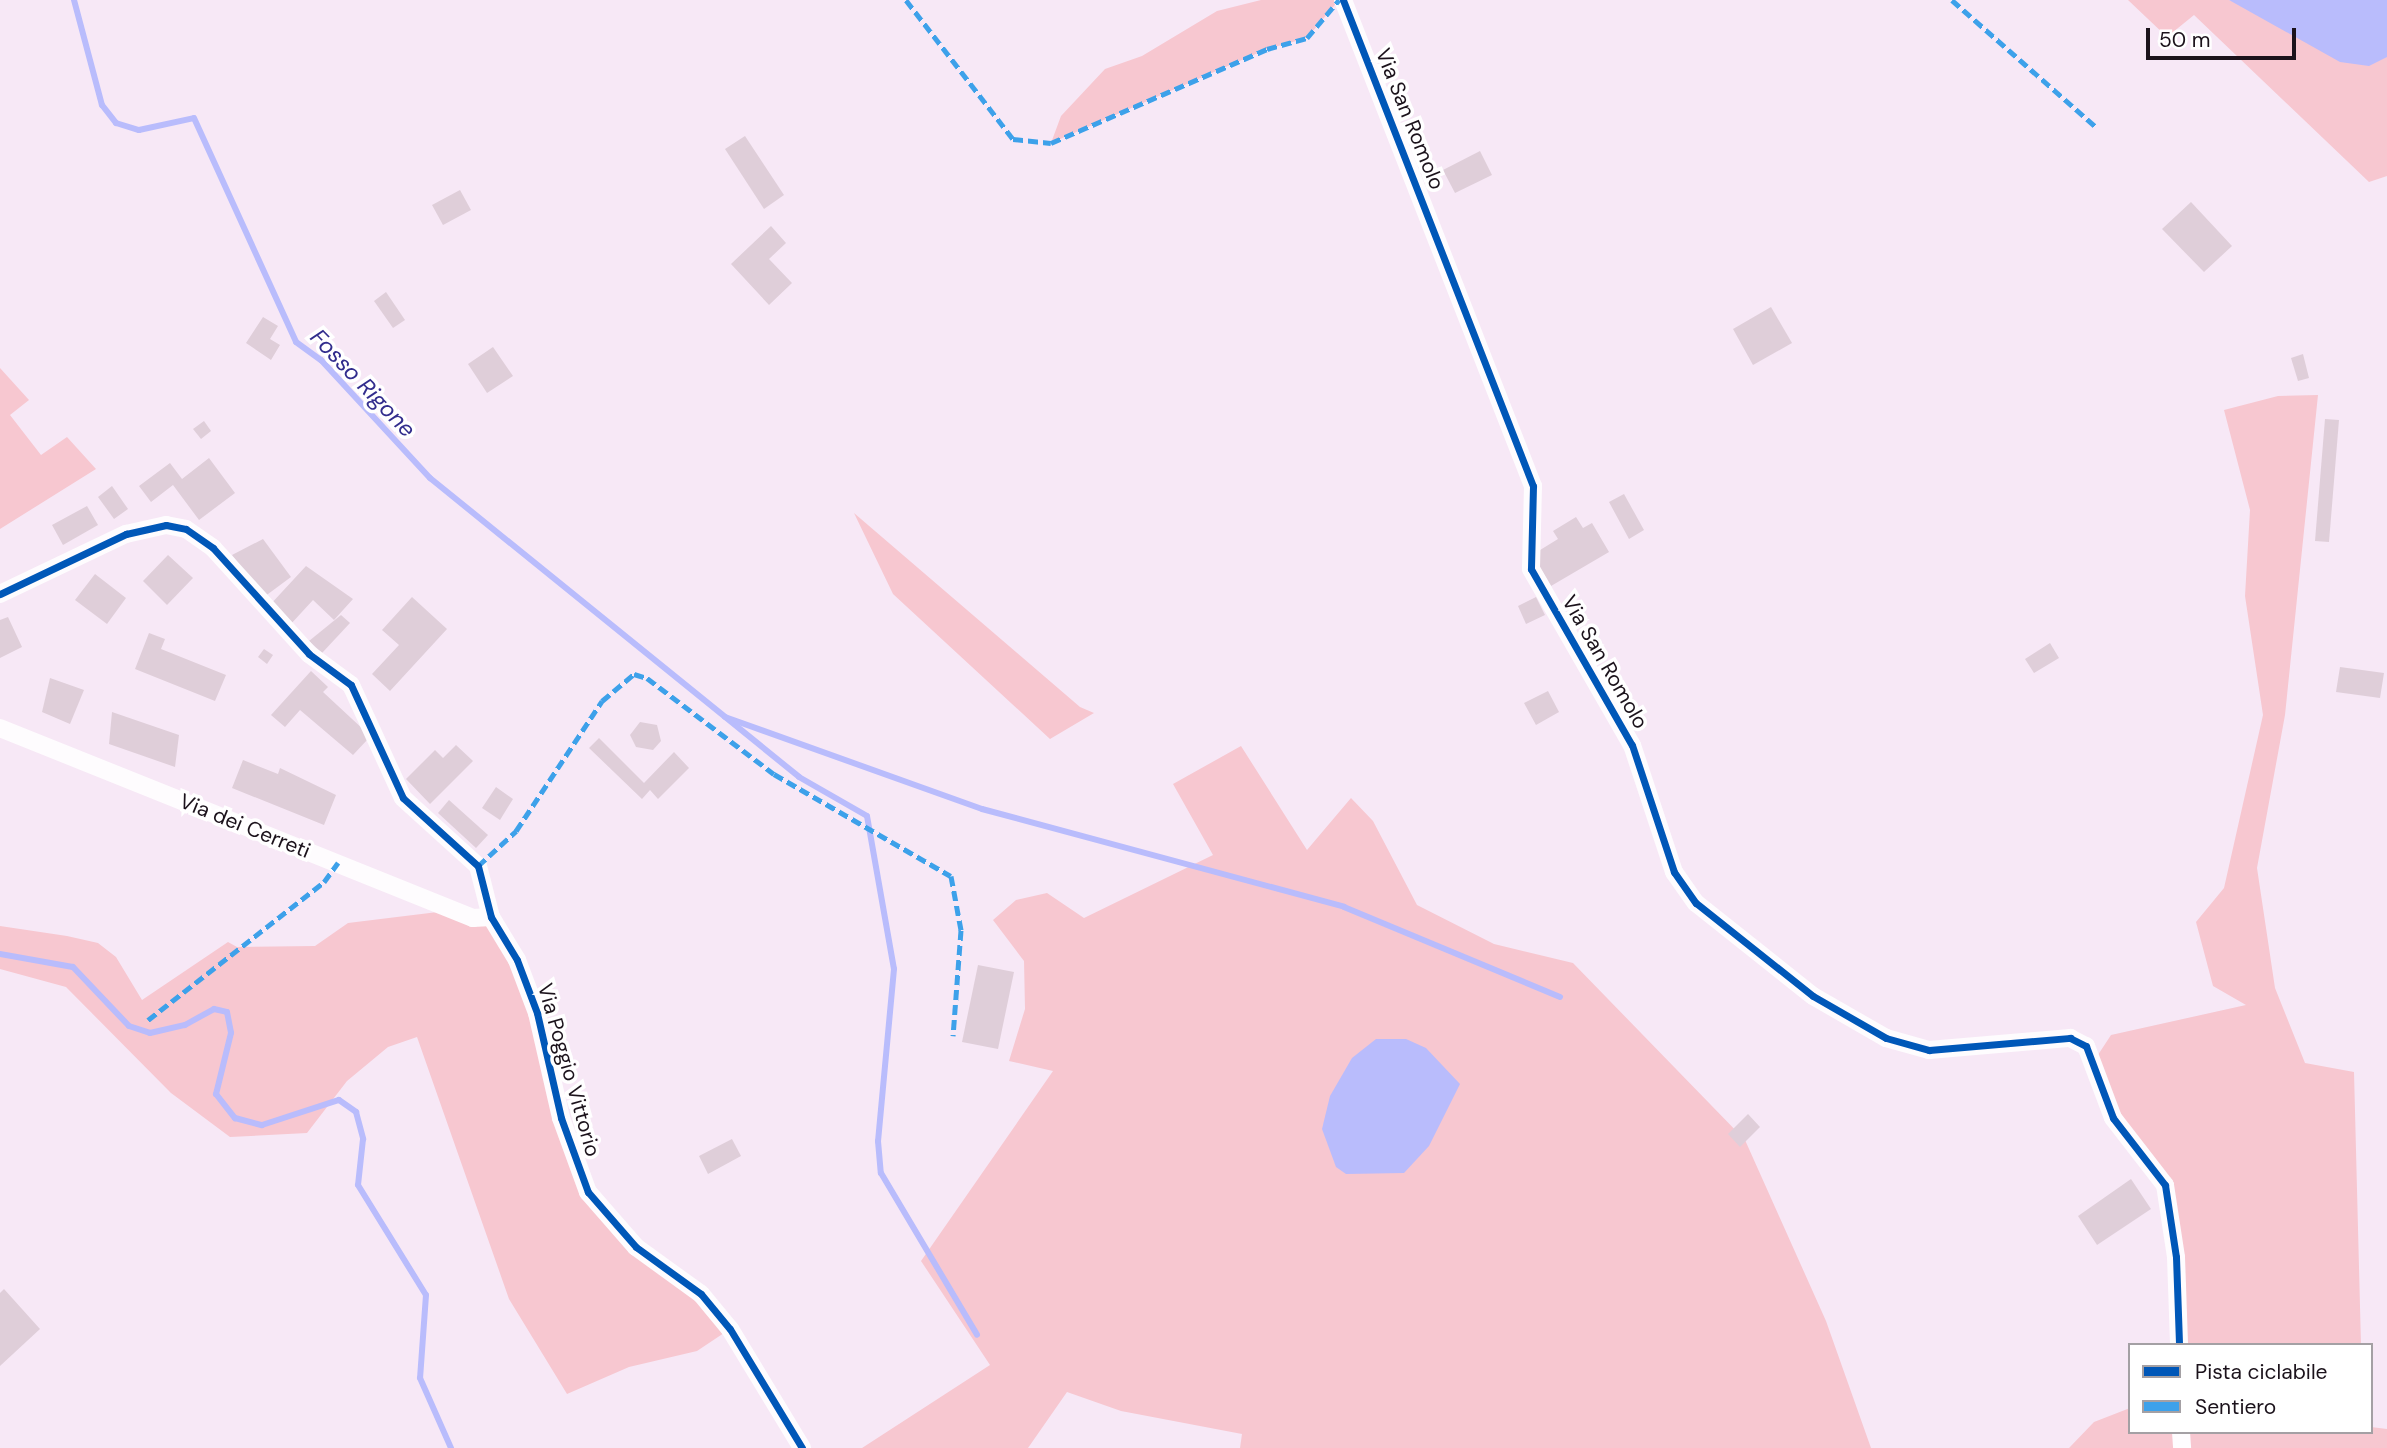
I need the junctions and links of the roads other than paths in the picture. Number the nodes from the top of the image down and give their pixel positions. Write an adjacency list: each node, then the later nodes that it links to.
1 (1343, 0): 5 (street, Via San Romolo)
2 (0, 594): 4 (street, Via Poggio Vittorio)
3 (0, 728): 4 (street, Via dei Cerreti)
4 (491, 917): 6 (street, Via Poggio Vittorio)
5 (2179, 1343)
6 (802, 1448)

